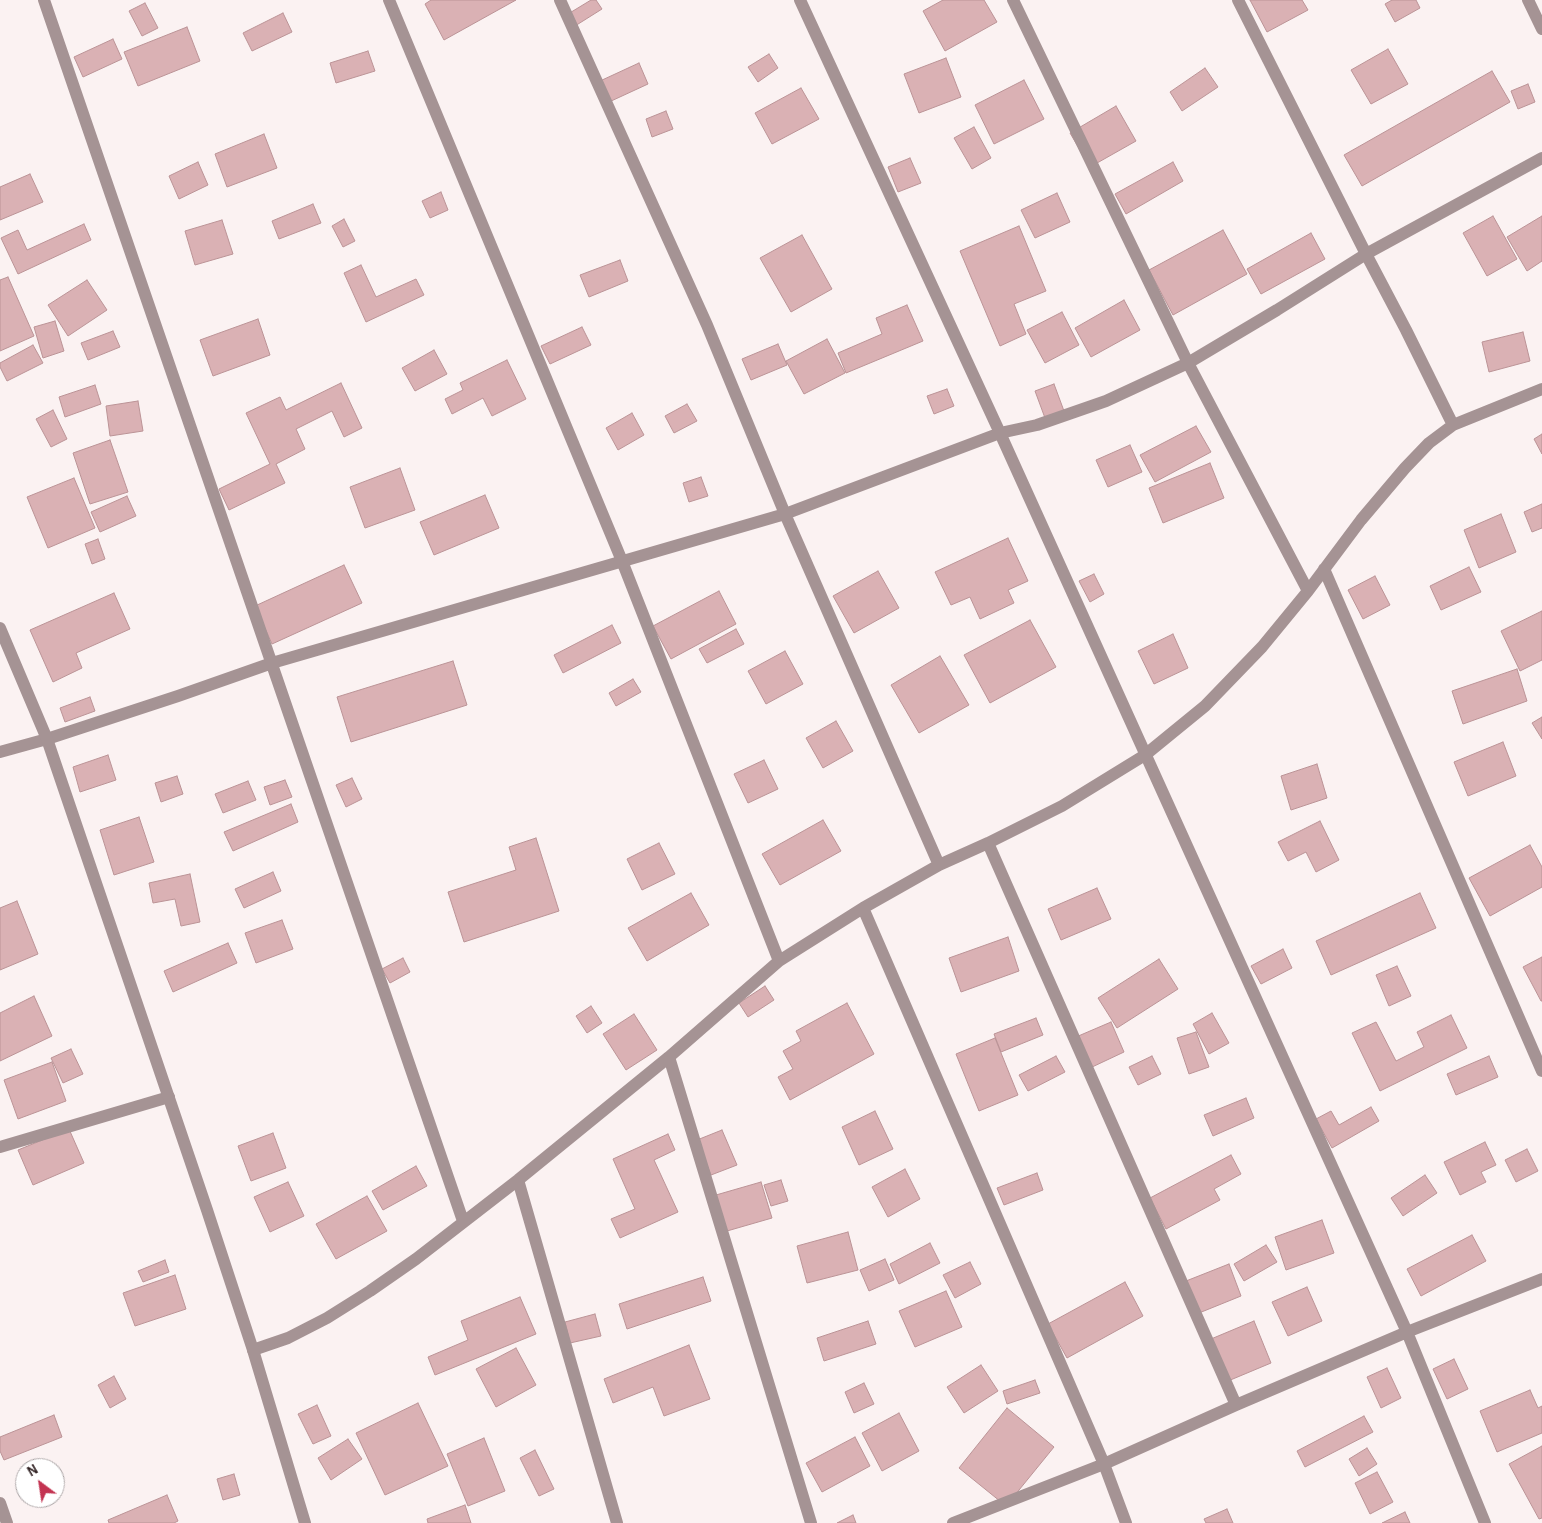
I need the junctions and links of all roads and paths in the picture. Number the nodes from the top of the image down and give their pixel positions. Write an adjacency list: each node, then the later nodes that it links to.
1 (44, 0): 20 (street)
2 (388, 0): 16 (street)
3 (560, 0): 15 (street)
4 (800, 0): 14 (street)
5 (1013, 0): 11 (street)
6 (1238, 0): 10 (street)
7 (1528, 0): 8 (street)
8 (1542, 29)
9 (1542, 158): 10 (street)
10 (1366, 254): 11 (street); 13 (street)
11 (1188, 363): 14 (street); 18 (street)
12 (1542, 389): 13 (street)
13 (1453, 425): 17 (street)
14 (1000, 433): 15 (street); 23 (street)
15 (785, 514): 16 (street); 25 (street)
16 (622, 561): 20 (street); 27 (street)
17 (1324, 569): 18 (street); 29 (street)
18 (1308, 591): 23 (street)
19 (0, 628): 21 (street)
20 (272, 663): 21 (street); 33 (street)
21 (47, 739): 22 (street); 30 (street)
22 (0, 752)
23 (1145, 754): 24 (street); 35 (street)
24 (988, 843): 25 (street); 37 (street)
25 (939, 865): 26 (street)
26 (863, 908): 27 (street); 38 (street)
27 (779, 961): 28 (street)
28 (669, 1057): 32 (street); 43 (street)
29 (1542, 1071)
30 (168, 1097): 31 (street); 36 (street)
31 (0, 1147)
32 (518, 1180): 33 (street); 42 (street)
33 (463, 1221): 36 (street)
34 (1542, 1279): 35 (street)
35 (1406, 1332): 37 (street); 46 (street)
36 (253, 1350): 41 (street)
37 (1236, 1405): 38 (street)
38 (1104, 1464): 44 (street); 45 (street)
39 (0, 1503): 40 (street)
40 (7, 1523)
41 (305, 1523)
42 (617, 1523)
43 (812, 1523)
44 (953, 1523)
45 (1126, 1523)
46 (1485, 1523)

